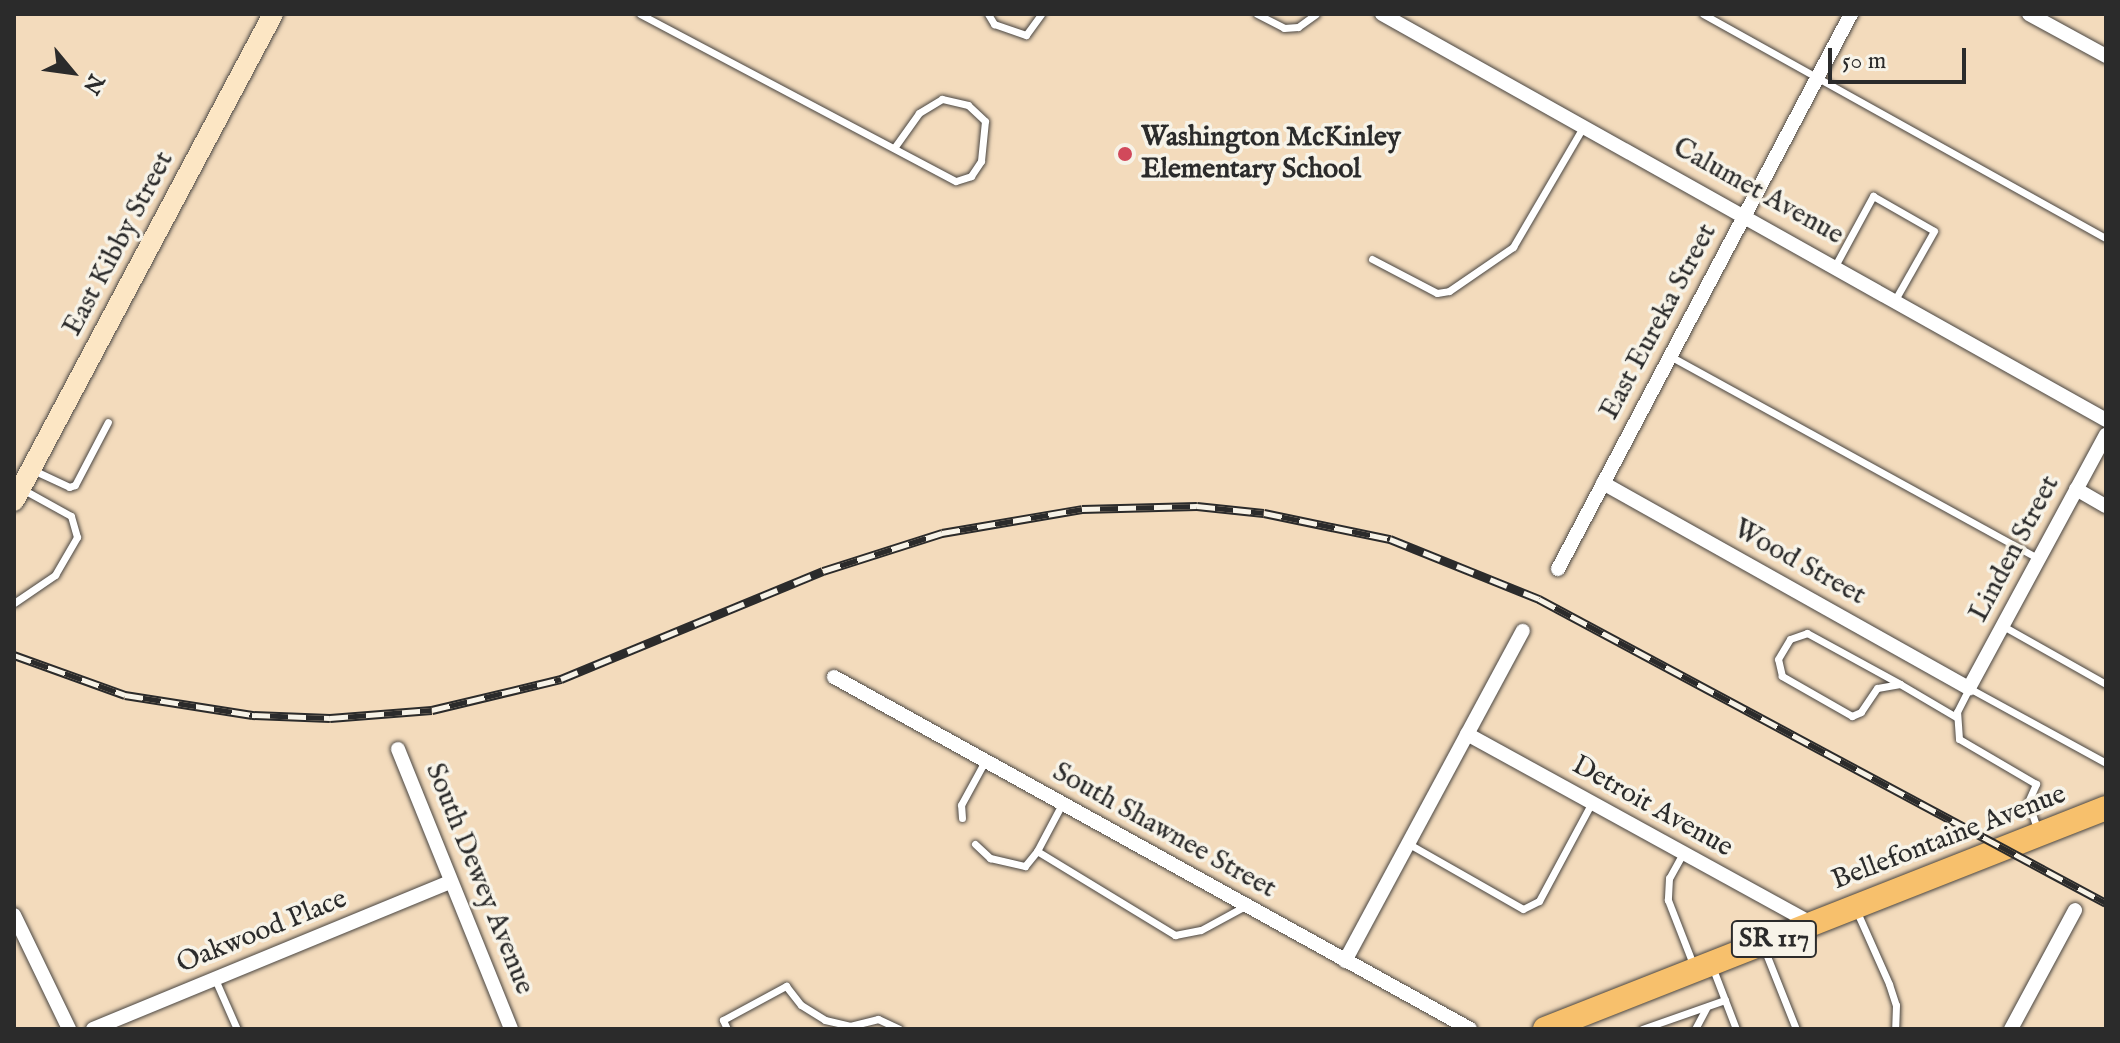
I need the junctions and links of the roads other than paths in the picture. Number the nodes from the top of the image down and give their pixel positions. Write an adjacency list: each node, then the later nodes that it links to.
1 (273, 14): 24 (street, East Kibby Street)
2 (640, 14): 14 (lane)
3 (988, 14): 4 (lane)
4 (1041, 14)
5 (1257, 14): 6 (lane)
6 (1316, 14)
7 (1382, 14): 13 (street, Calumet Avenue)
8 (1703, 14): 12 (lane)
9 (1851, 14): 12 (street, East Eureka Street)
10 (2029, 14): 11 (street)
11 (2106, 56)
12 (1817, 78): 15 (street, East Eureka Street); 16 (lane)
13 (1584, 125): 15 (street, Calumet Avenue); 17 (lane)
14 (894, 148): 14 (lane)
15 (1745, 214): 18 (street, Calumet Avenue); 20 (street, East Eureka Street)
16 (2106, 238)
17 (1372, 259)
18 (1835, 266): 19 (street, Calumet Avenue); 19 (lane)
19 (1895, 300): 21 (street, Calumet Avenue)
20 (1670, 356): 25 (street, East Eureka Street); 29 (lane)
21 (2106, 420)
22 (108, 422): 24 (lane)
23 (2106, 435): 26 (street, Linden Street)
24 (31, 469): 27 (street, East Kibby Street)
25 (1603, 483): 30 (street, East Eureka Street); 37 (street, Wood Street)
26 (2076, 489): 28 (street); 29 (street, Linden Street)
27 (17, 495): 31 (lane)
28 (2106, 506)
29 (2039, 559): 32 (street, Linden Street)
30 (1558, 569)
31 (14, 603)
32 (2002, 626): 36 (lane); 37 (street, Linden Street)
33 (1523, 631): 39 (street)
34 (834, 677): 41 (street, South Shawnee Street)
35 (1900, 684): 35 (lane); 38 (lane)
36 (2106, 684)
37 (1969, 688): 38 (lane); 42 (lane)
38 (1956, 717): 47 (lane)
39 (1467, 734): 44 (street, Detroit Avenue); 48 (street)
40 (398, 749): 52 (street, South Dewey Avenue)
41 (985, 761): 43 (street, South Shawnee Street); 46 (lane)
42 (2106, 763)
43 (1062, 804): 50 (lane); 53 (street, South Shawnee Street)
44 (1591, 804): 48 (lane); 51 (street, Detroit Avenue)
45 (2106, 808): 47 (main road, Bellefontaine Avenue / SR 117)
46 (962, 818)
47 (2039, 835): 54 (main road, Bellefontaine Avenue / SR 117)
48 (1407, 843): 60 (street)
49 (975, 844): 50 (lane)
50 (1037, 851): 53 (lane)
51 (1682, 855): 57 (street, Detroit Avenue); 61 (lane)
52 (450, 882): 62 (street, Oakwood Place); 68 (street, South Dewey Avenue)
53 (1245, 906): 60 (street, South Shawnee Street)
54 (1855, 907): 57 (main road, Bellefontaine Avenue / SR 117); 77 (lane)
55 (2075, 910): 78 (street)
56 (14, 915): 58 (street)
57 (1812, 924): 59 (main road, Bellefontaine Avenue / SR 117)
58 (18, 934): 65 (street)
59 (1763, 943): 61 (main road, Bellefontaine Avenue / SR 117); 76 (lane)
60 (1345, 961): 71 (street, South Shawnee Street)
61 (1703, 967): 63 (lane); 72 (main road, Bellefontaine Avenue / SR 117)
62 (215, 979): 66 (street, Oakwood Place); 67 (lane)
63 (1725, 1000): 64 (lane); 75 (lane)
64 (1706, 1008): 73 (lane); 74 (lane)
65 (69, 1029)
66 (93, 1029)
67 (237, 1029)
68 (511, 1029)
69 (727, 1029): 70 (lane)
70 (899, 1029)
71 (1470, 1029)
72 (1545, 1029)
73 (1642, 1029)
74 (1695, 1029)
75 (1736, 1029)
76 (1796, 1029)
77 (1895, 1029)
78 (2011, 1029)

